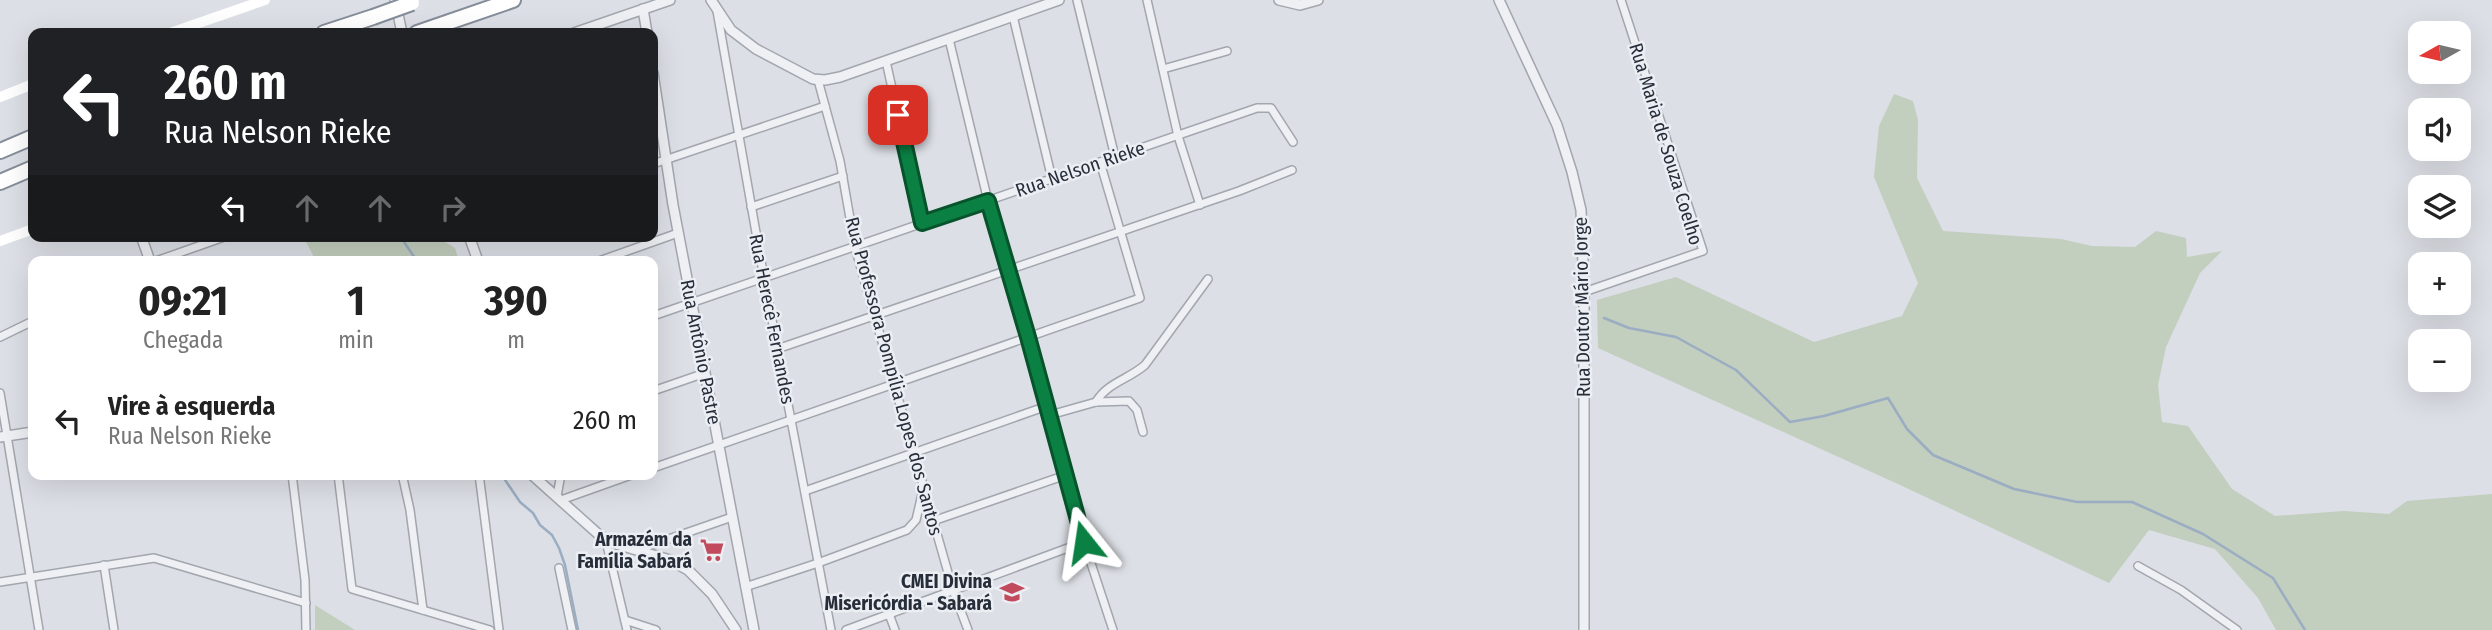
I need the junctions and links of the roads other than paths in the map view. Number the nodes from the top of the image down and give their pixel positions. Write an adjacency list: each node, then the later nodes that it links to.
1 (265, 0): 16 (main road)
2 (395, 0): 18 (street)
3 (513, 0): 19 (highway)
4 (670, 0): 14 (street)
5 (1059, 0): 15 (street)
6 (1077, 0): 36 (street)
7 (1147, 0): 25 (street)
8 (1279, 0): 9 (street)
9 (1318, 0)
10 (1500, 0): 62 (street, Rua Doutor Mário Jorge)
11 (1621, 0): 62 (street, Rua Maria de Souza Coelho)
12 (416, 1): 17 (highway, bridge)
13 (714, 3): 26 (street); 31 (street, Rua Herecê Fernandes)
14 (643, 9): 20 (street); 21 (street)
15 (1013, 16): 22 (street); 43 (street)
16 (184, 28)
17 (339, 28)
18 (401, 28)
19 (433, 28)
20 (588, 28)
21 (646, 28)
22 (949, 38): 24 (street); 45 (street)
23 (1227, 51): 25 (street)
24 (886, 61): 26 (street); 48 (street)
25 (1163, 69): 32 (street)
26 (818, 80): 29 (street, Rua Professora Pompília Lopes dos Santos)
27 (28, 86): 28 (main road)
28 (0, 97)
29 (825, 106): 31 (street); 42 (street, Rua Professora Pompília Lopes dos Santos)
30 (658, 112): 37 (street, Rua Antônio Pastre)
31 (739, 135): 37 (street); 47 (street, Rua Herecê Fernandes)
32 (1178, 135): 34 (street, Rua Nelson Rieke); 36 (street, Rua Nelson Rieke); 46 (street)
33 (28, 139): 35 (highway)
34 (1293, 142)
35 (0, 151)
36 (1115, 157): 39 (street, Rua Nelson Rieke)
37 (666, 160): 38 (street); 51 (street, Rua Antônio Pastre)
38 (658, 162)
39 (1100, 162): 43 (street, Rua Nelson Rieke); 50 (street)
40 (28, 170): 44 (highway)
41 (1292, 170): 46 (street)
42 (843, 176): 47 (street); 56 (street, Rua Professora Pompília Lopes dos Santos)
43 (1052, 179): 45 (street, Rua Nelson Rieke)
44 (0, 182)
45 (988, 201): 48 (street, Rua Nelson Rieke); 59 (street)
46 (1200, 205): 50 (street)
47 (751, 207): 60 (street, Rua Herecê Fernandes)
48 (922, 223): 56 (street, Rua Nelson Rieke)
49 (28, 231): 53 (main road)
50 (1121, 232): 59 (street); 68 (street)
51 (678, 233): 52 (street); 63 (street, Rua Antônio Pastre)
52 (658, 240)
53 (0, 241)
54 (210, 242): 57 (street)
55 (653, 242): 58 (street)
56 (855, 247): 60 (street, Rua Nelson Rieke); 65 (street, Rua Professora Pompília Lopes dos Santos)
57 (170, 256)
58 (613, 256)
59 (1008, 270): 65 (street); 68 (street)
60 (764, 278): 63 (street, Rua Nelson Rieke); 69 (street, Rua Herecê Fernandes)
61 (1208, 279): 74 (street)
62 (1584, 292): 127 (street, Rua Doutor Mário Jorge)
63 (691, 303): 64 (street, Rua Nelson Rieke); 70 (street, Rua Antônio Pastre)
64 (658, 314)
65 (874, 316): 69 (street); 71 (street, Rua Professora Pompília Lopes dos Santos)
66 (28, 323): 67 (street)
67 (0, 337)
68 (1028, 337): 71 (street); 75 (street)
69 (777, 349): 77 (street, Rua Herecê Fernandes)
70 (705, 373): 72 (street); 81 (street, Rua Antônio Pastre)
71 (894, 384): 77 (street); 82 (street, Rua Professora Pompília Lopes dos Santos)
72 (658, 389)
73 (0, 393): 80 (street)
74 (1096, 402): 76 (street); 78 (street)
75 (1047, 406): 76 (street); 82 (street)
76 (1049, 415): 84 (street)
77 (791, 420): 81 (street); 93 (street, Rua Herecê Fernandes)
78 (1143, 432)
79 (28, 433): 80 (street)
80 (4, 436): 104 (street)
81 (718, 445): 83 (street); 95 (street, Rua Antônio Pastre)
82 (914, 453): 92 (street, Rua Professora Pompília Lopes dos Santos); 93 (street)
83 (658, 466)
84 (1066, 475): 96 (street); 98 (street)
85 (293, 480): 108 (street)
86 (339, 480): 109 (street)
87 (403, 480): 109 (street)
88 (480, 480): 116 (street)
89 (538, 480): 94 (street)
90 (560, 480): 94 (street)
91 (616, 480): 94 (street)
92 (924, 488): 96 (street, Rua Professora Pompília Lopes dos Santos); 100 (street)
93 (804, 491): 100 (street, Rua Herecê Fernandes)
94 (559, 498): 97 (street)
95 (732, 517): 99 (street); 106 (street, Rua Antônio Pastre)
96 (933, 521): 107 (street, Rua Professora Pompília Lopes dos Santos)
97 (606, 541): 99 (street); 111 (street)
98 (1084, 542): 107 (street); 126 (street)
99 (635, 551): 120 (street)
100 (818, 563): 106 (street); 122 (street, Rua Herecê Fernandes)
101 (104, 565): 104 (street); 108 (street); 113 (street)
102 (2138, 566): 128 (street)
103 (559, 568): 117 (street)
104 (30, 577): 105 (street); 112 (street)
105 (0, 582)
106 (745, 587): 121 (street, Rua Antônio Pastre)
107 (953, 590): 110 (street); 125 (street, Rua Professora Pompília Lopes dos Santos)
108 (306, 603): 114 (street)
109 (424, 610): 115 (street)
110 (889, 614): 123 (street); 124 (street)
111 (625, 620): 118 (street); 119 (street)
112 (39, 630)
113 (114, 630)
114 (306, 630)
115 (490, 630)
116 (499, 630)
117 (572, 630)
118 (627, 630)
119 (656, 630)
120 (736, 630)
121 (754, 630)
122 (831, 630)
123 (846, 630)
124 (895, 630)
125 (968, 630)
126 (1113, 630)
127 (1584, 630)
128 (2237, 630)

